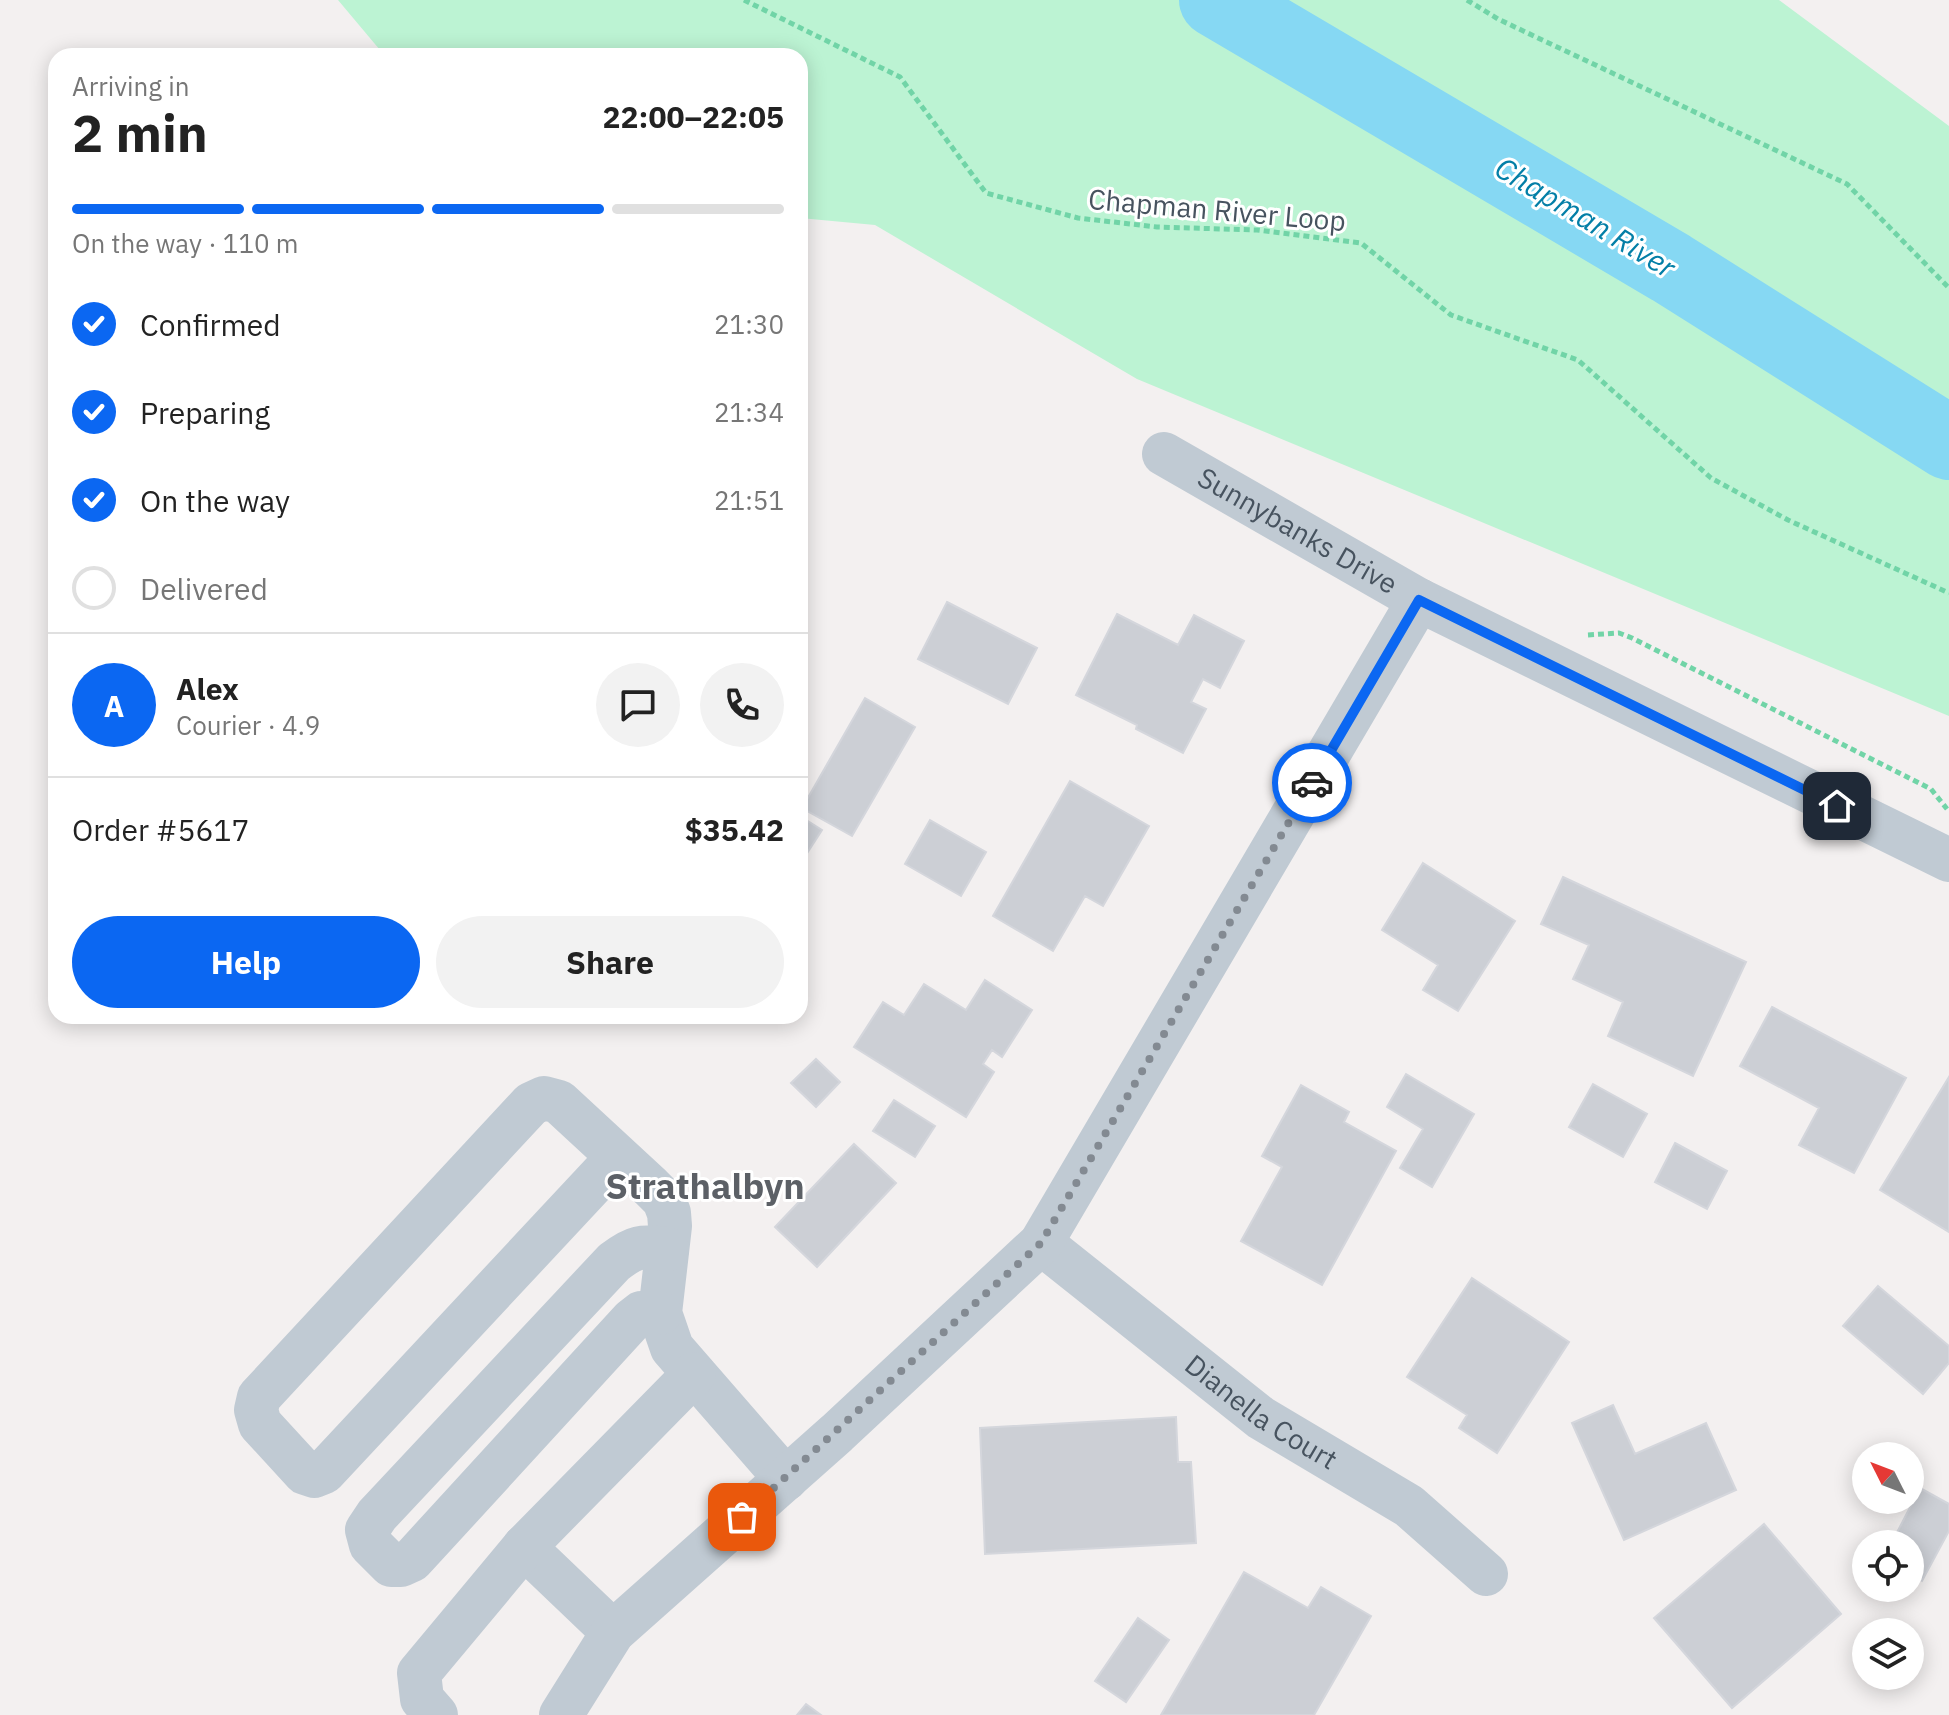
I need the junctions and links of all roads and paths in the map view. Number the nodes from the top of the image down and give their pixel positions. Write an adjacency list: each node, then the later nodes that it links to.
1 (744, 0): 5 (path, Chapman River Loop)
2 (1467, 0): 3 (path)
3 (1949, 288)
4 (1164, 454): 6 (street, Sunnybanks Drive)
5 (1949, 593)
6 (1419, 600): 9 (street, Sunnybanks Drive); 11 (street)
7 (1585, 636): 8 (path)
8 (1949, 814)
9 (1949, 860)
10 (618, 1157): 10 (street); 12 (street)
11 (1041, 1243): 15 (street); 17 (street, Dianella Court)
12 (667, 1249): 13 (street); 13 (street)
13 (660, 1313): 14 (street)
14 (694, 1374): 15 (street); 16 (street)
15 (786, 1479): 18 (street)
16 (524, 1547): 18 (street); 19 (street)
17 (1486, 1574)
18 (613, 1632): 20 (street)
19 (436, 1715)
20 (561, 1715)

